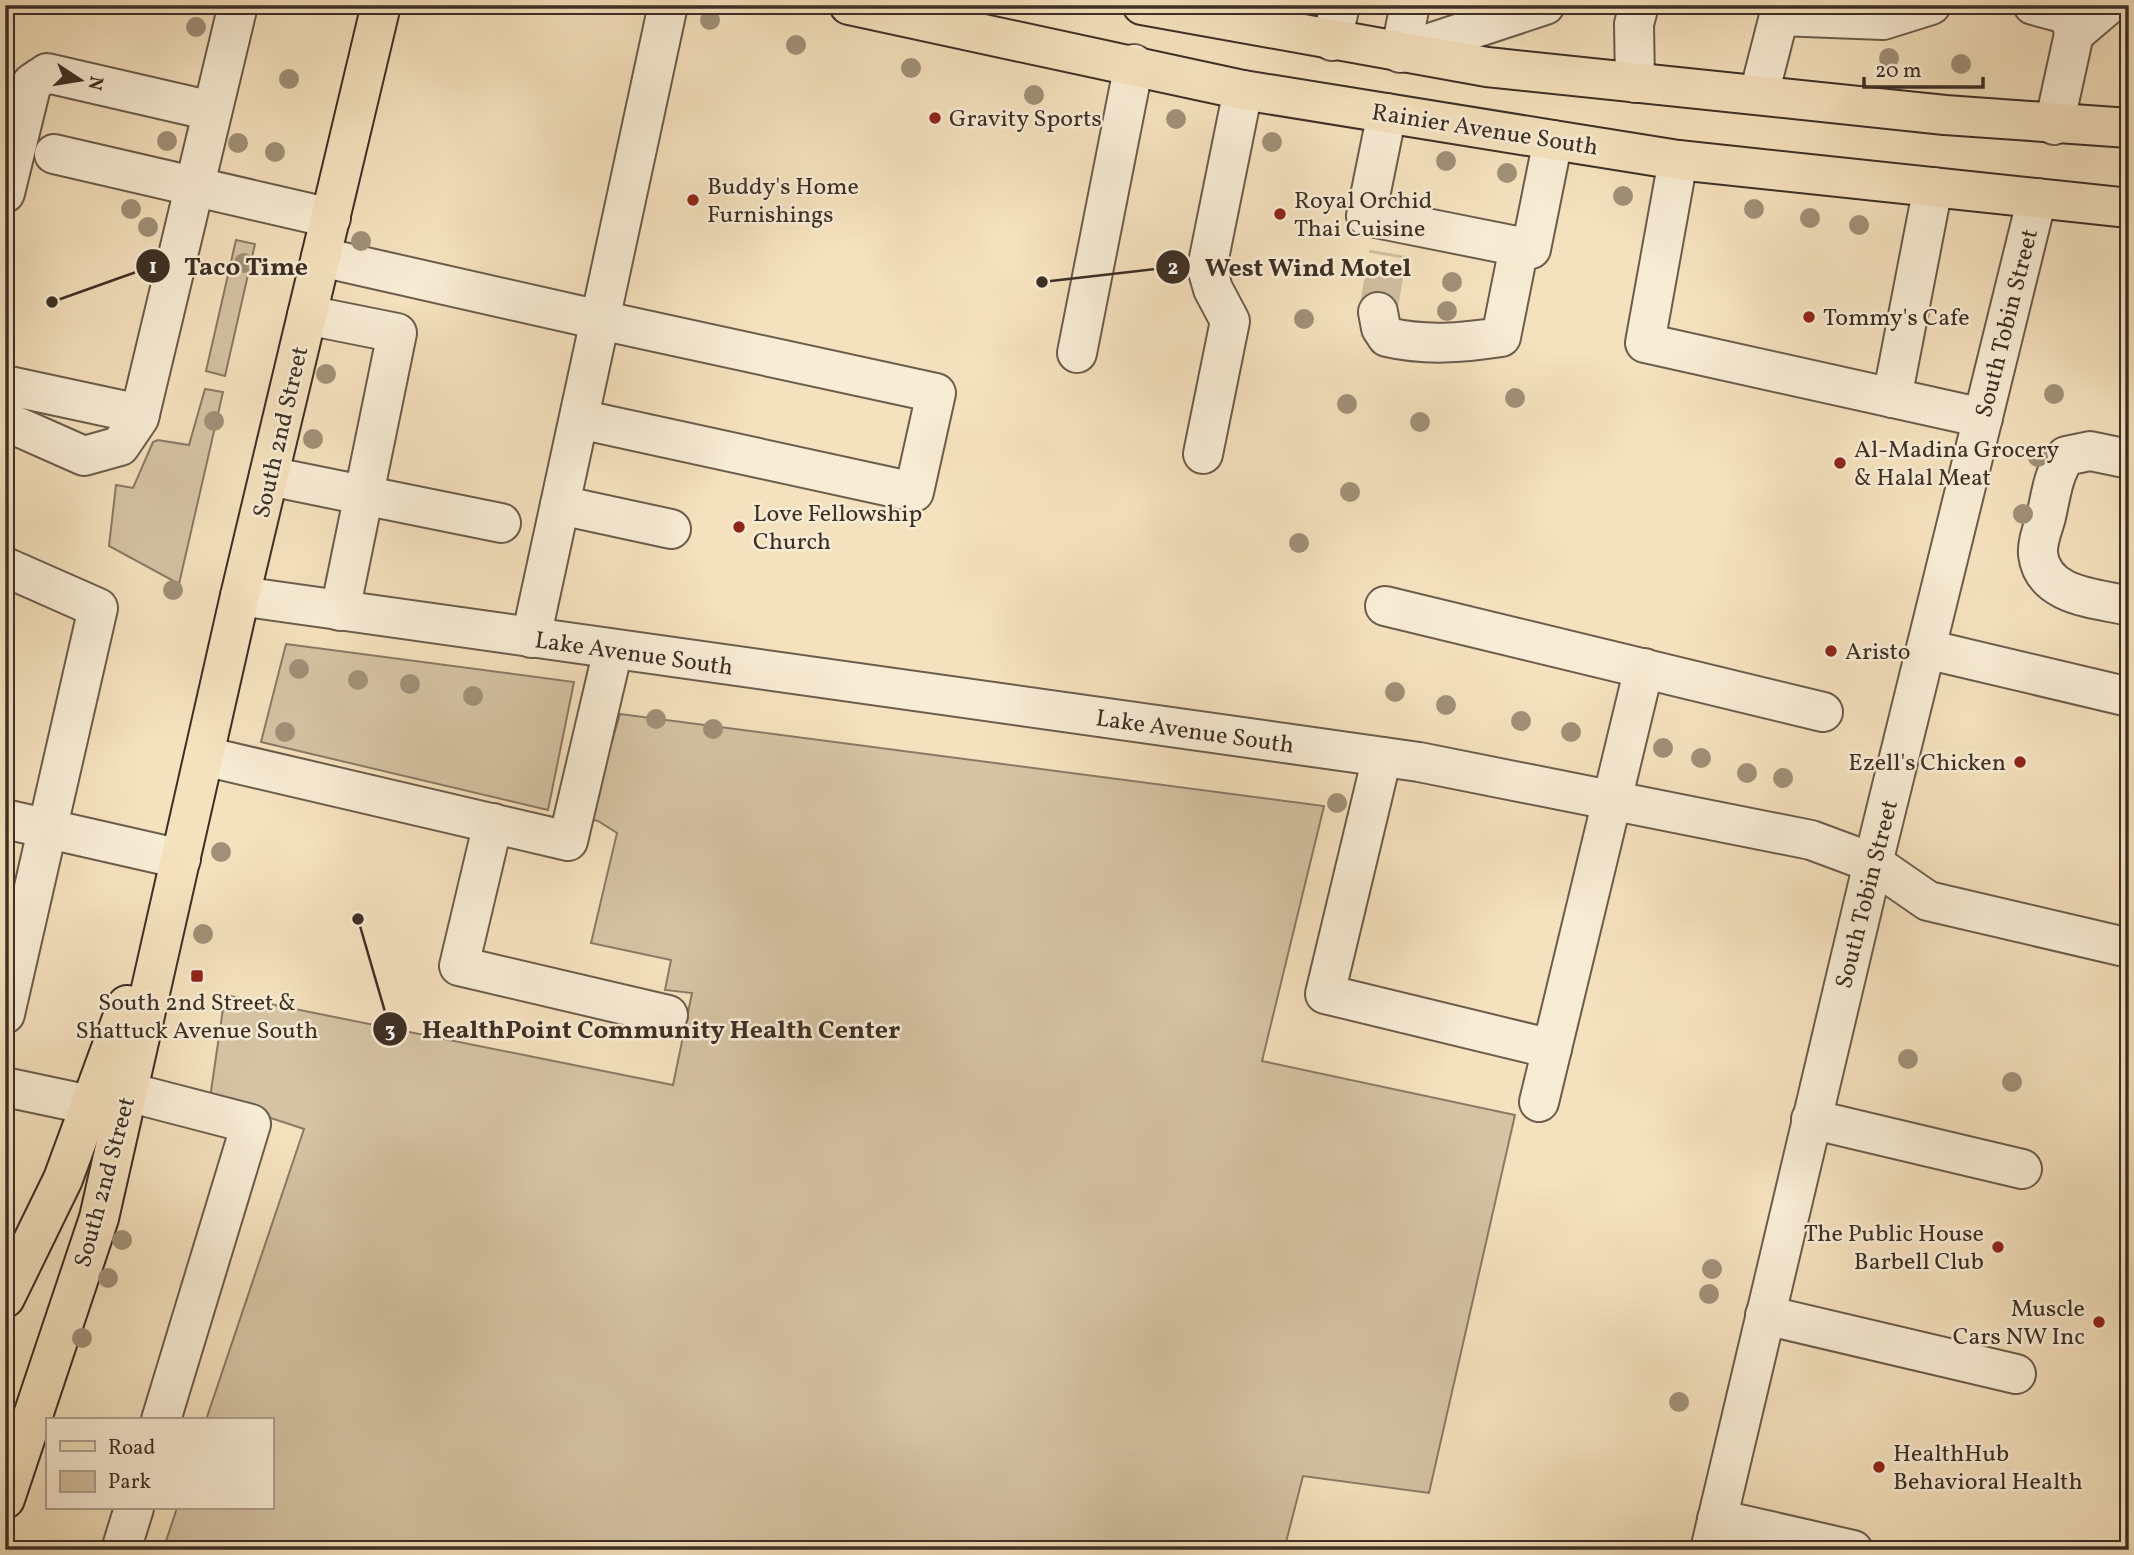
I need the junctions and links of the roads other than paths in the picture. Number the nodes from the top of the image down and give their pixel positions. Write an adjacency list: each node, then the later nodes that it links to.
1 (238, 5): 20 (street)
2 (381, 5): 32 (main road, South 2nd Street)
3 (668, 5): 37 (street)
4 (849, 5): 16 (main road, Rainier Avenue South)
5 (1144, 5): 13 (main road)
6 (1410, 5): 15 (street)
7 (1545, 5): 15 (street)
8 (1639, 5): 17 (street)
9 (1931, 5): 12 (street)
10 (2033, 5): 14 (street)
11 (2108, 5): 14 (street)
12 (1783, 11): 19 (street)
13 (1336, 23): 15 (main road)
14 (2074, 34): 22 (street)
15 (1400, 53): 17 (main road)
16 (1134, 64): 18 (main road, Rainier Avenue South); 38 (street)
17 (1635, 83): 19 (main road)
18 (1243, 90): 21 (main road, Rainier Avenue South); 45 (street)
19 (1759, 94): 22 (main road)
20 (212, 111): 27 (street); 29 (street)
21 (1387, 113): 24 (main road, Rainier Avenue South); 33 (street)
22 (2054, 125): 23 (main road)
23 (2129, 128)
24 (1553, 140): 26 (main road, Rainier Avenue South); 33 (street)
25 (54, 154): 27 (street)
26 (1678, 160): 28 (main road, Rainier Avenue South); 40 (street)
27 (195, 187): 32 (street); 41 (street)
28 (1933, 187): 30 (main road, Rainier Avenue South); 40 (street)
29 (5, 193)
30 (2038, 198): 31 (main road, Rainier Avenue South); 42 (street, South Tobin Street)
31 (2129, 208)
32 (331, 218): 34 (main road, South 2nd Street)
33 (1518, 247): 35 (street)
34 (321, 257): 36 (main road, South 2nd Street); 37 (street)
35 (1378, 312)
36 (307, 315): 47 (main road, South 2nd Street); 48 (street)
37 (600, 320): 43 (street); 43 (street)
38 (1077, 353)
39 (5, 385): 41 (street)
40 (1892, 398): 42 (street)
41 (140, 414): 44 (street)
42 (1983, 418): 58 (street, South Tobin Street)
43 (579, 419): 49 (street)
44 (5, 421)
45 (1203, 454)
46 (2129, 459): 55 (street)
47 (269, 476): 48 (street); 53 (main road, South 2nd Street)
48 (363, 495): 50 (street); 56 (street)
49 (560, 506): 51 (street); 57 (street)
50 (501, 523)
51 (671, 529)
52 (5, 567): 68 (street)
53 (240, 596): 56 (street, Lake Avenue South); 63 (main road, South 2nd Street)
54 (1385, 606): 60 (street)
55 (2129, 606)
56 (340, 611): 57 (street, Lake Avenue South)
57 (531, 638): 59 (street, Lake Avenue South)
58 (1926, 649): 61 (street); 70 (street, South Tobin Street)
59 (613, 650): 64 (street, Lake Avenue South); 67 (street)
60 (1644, 668): 62 (street); 65 (street)
61 (2129, 698)
62 (1824, 712)
63 (204, 756): 67 (street); 69 (main road, South 2nd Street)
64 (1382, 757): 65 (street, Lake Avenue South); 74 (street)
65 (1612, 801): 70 (street, Lake Avenue South); 74 (street)
66 (5, 819): 68 (street)
67 (492, 823): 73 (street)
68 (47, 829): 69 (street); 72 (street)
69 (181, 859): 76 (main road, South 2nd Street); 78 (main road, South 2nd Street)
70 (1873, 863): 71 (street, Lake Avenue South); 79 (street, South Tobin Street)
71 (2129, 948)
72 (5, 1014)
73 (668, 1015)
74 (1552, 1049): 77 (street)
75 (5, 1087): 78 (street)
76 (128, 1092): 84 (street); 85 (main road, South 2nd Street)
77 (1539, 1102)
78 (90, 1105): 81 (main road, South 2nd Street)
79 (1811, 1119): 80 (street); 82 (street, South Tobin Street)
80 (2022, 1169)
81 (5, 1298)
82 (1765, 1315): 83 (street); 87 (street, South Tobin Street)
83 (2016, 1374)
84 (162, 1418)
85 (5, 1499)
86 (133, 1510): 88 (street)
87 (1713, 1534): 89 (street)
88 (121, 1550)
89 (1853, 1550)

